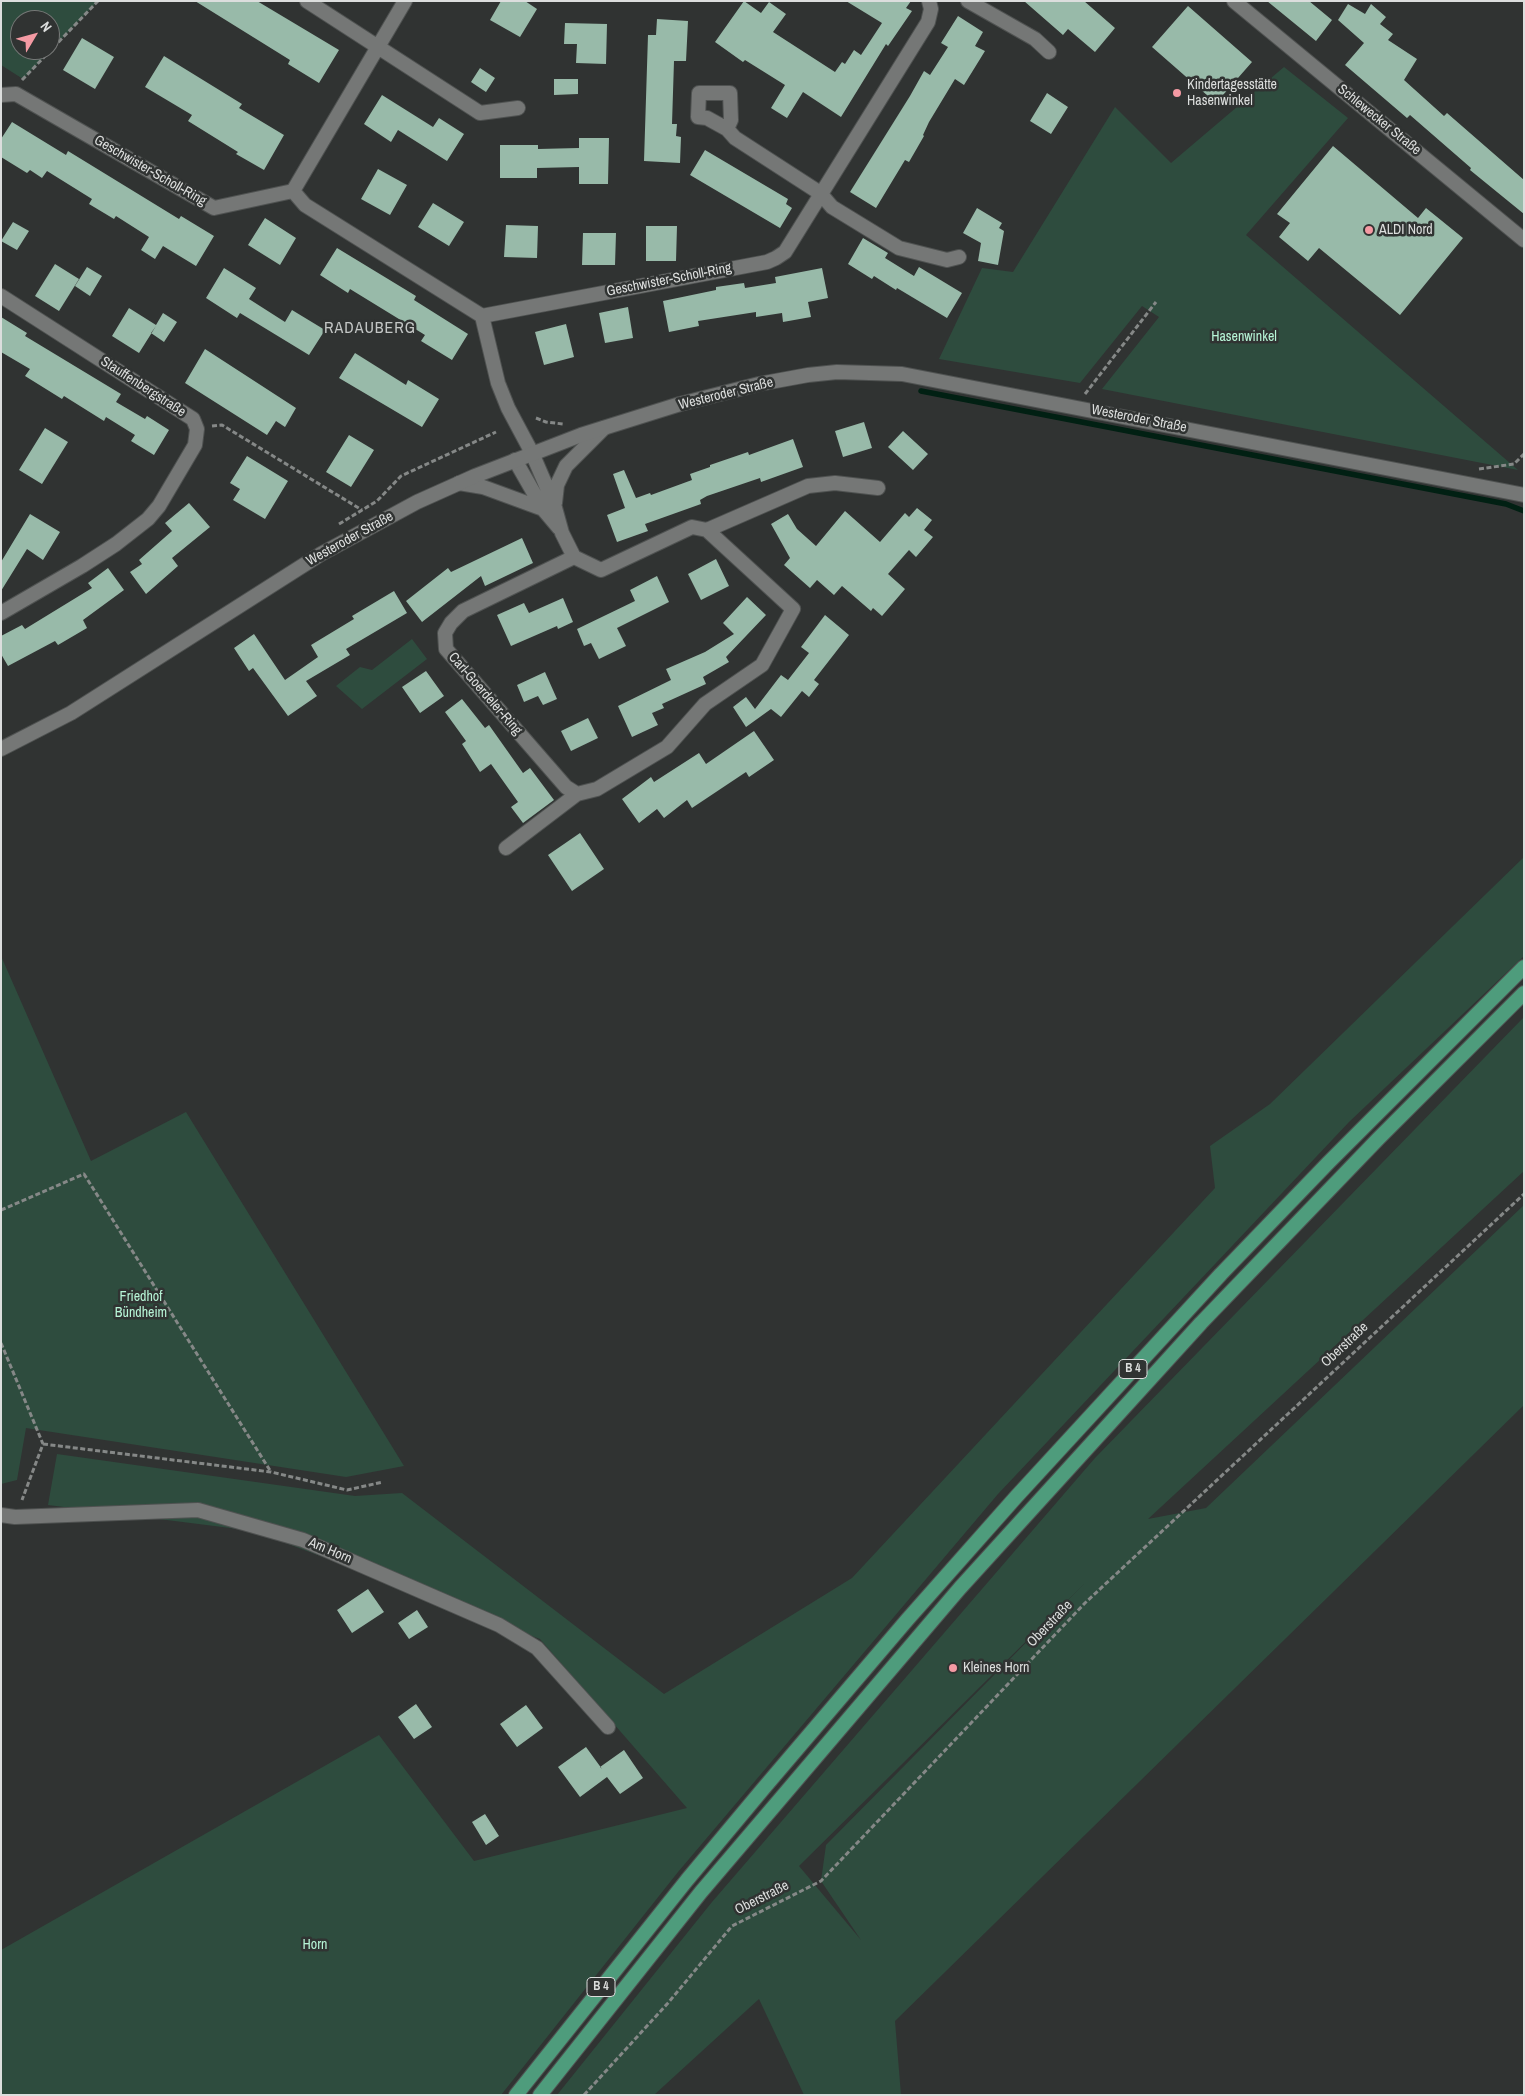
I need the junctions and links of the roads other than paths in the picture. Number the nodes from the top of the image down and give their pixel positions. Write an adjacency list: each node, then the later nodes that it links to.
1 (307, 1): 6 (street)
2 (405, 1): 6 (street)
3 (930, 1): 12 (street, Geschwister-Scholl-Ring)
4 (968, 1): 7 (street)
5 (1234, 1): 13 (street, Schlewecker Straße)
6 (379, 46): 9 (street); 11 (street)
7 (1049, 52)
8 (1, 95): 11 (street, Geschwister-Scholl-Ring)
9 (518, 108)
10 (728, 129): 12 (street)
11 (293, 191): 16 (street)
12 (820, 192): 14 (street); 16 (street, Geschwister-Scholl-Ring)
13 (1524, 240)
14 (959, 257)
15 (1, 296): 26 (street, Stauffenbergstraße)
16 (482, 316): 18 (street)
17 (604, 428): 18 (street, Westeroder Straße); 22 (street, Westeroder Straße); 23 (street)
18 (532, 453): 19 (street, Westeroder Straße); 23 (street)
19 (514, 460): 20 (street, Westeroder Straße); 23 (street)
20 (459, 483): 23 (street); 27 (street, Westeroder Straße)
21 (878, 488): 24 (street)
22 (1524, 495)
23 (549, 506): 25 (street)
24 (707, 530): 25 (street); 28 (street)
25 (574, 557): 28 (street, Carl-Goerdeler-Ring)
26 (1, 613)
27 (1, 749)
28 (577, 794): 29 (street)
29 (506, 848)
30 (1524, 967): 34 (highway, B 4)
31 (1524, 994): 35 (highway, B 4)
32 (1, 1515): 33 (street, Am Horn)
33 (608, 1727)
34 (516, 2095)
35 (540, 2095)

